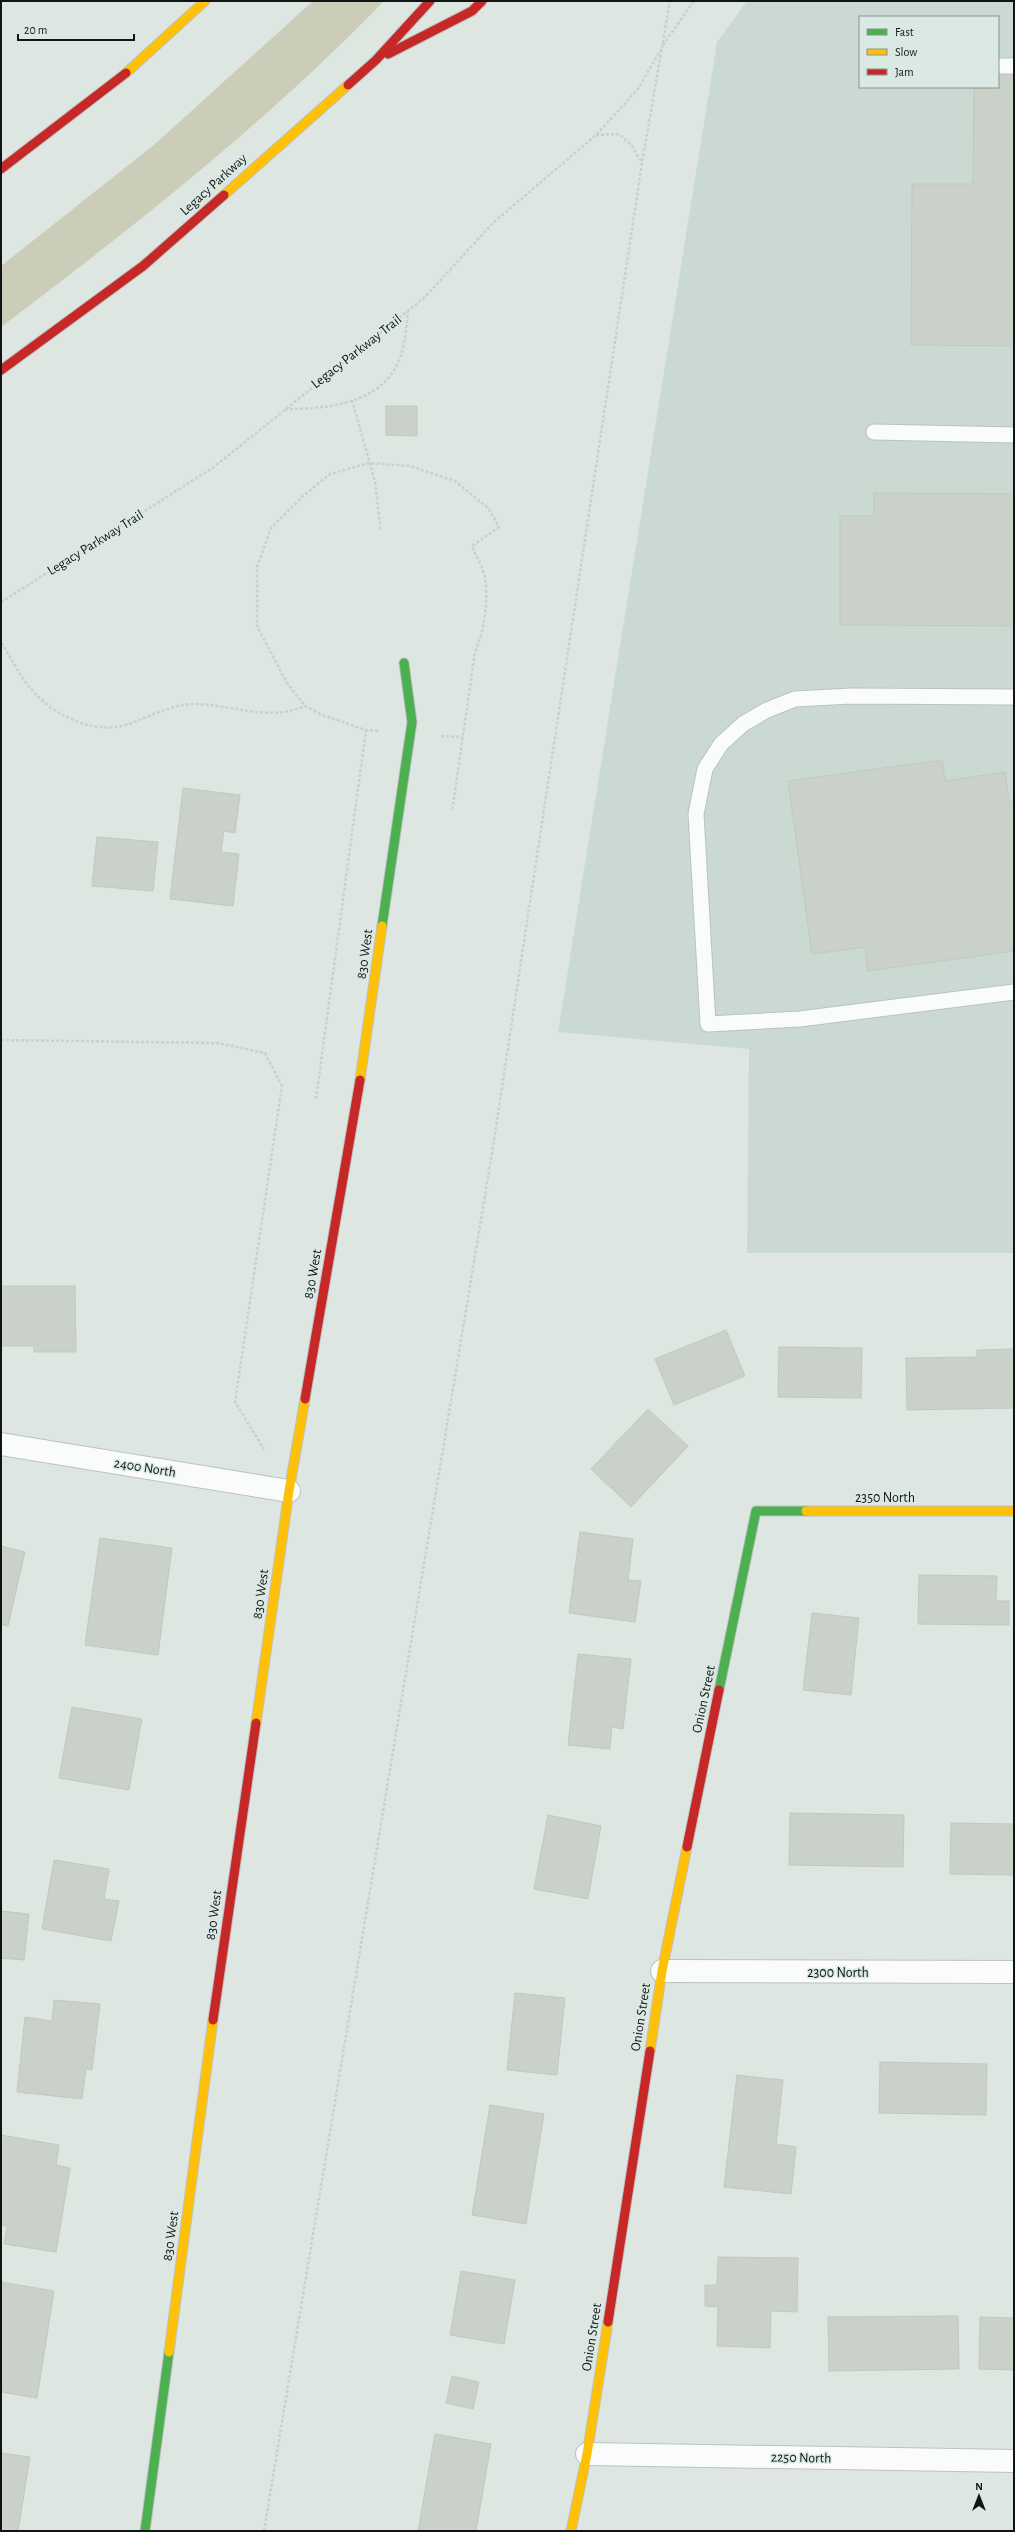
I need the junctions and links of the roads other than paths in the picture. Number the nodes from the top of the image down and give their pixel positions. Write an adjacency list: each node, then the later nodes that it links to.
1 (205, 1): 7 (main road)
2 (430, 1): 4 (main road, Legacy Parkway)
3 (482, 1): 4 (main road)
4 (376, 60): 8 (main road, Legacy Parkway)
5 (999, 66): 6 (lane)
6 (1014, 66)
7 (1, 169)
8 (1, 370)
9 (874, 432): 10 (lane)
10 (1014, 435)
11 (404, 663): 15 (main road, 830 West)
12 (1014, 697): 13 (lane)
13 (1014, 992)
14 (1, 1444): 15 (street, 2400 North)
15 (288, 1491): 22 (main road, 830 West)
16 (756, 1511): 17 (main road, 2350 North); 18 (main road, Onion Street)
17 (1014, 1511)
18 (662, 1971): 19 (street, 2300 North); 20 (main road, Onion Street)
19 (1014, 1972)
20 (587, 2454): 21 (street, 2250 North); 23 (main road, Onion Street)
21 (1014, 2461)
22 (145, 2531)
23 (571, 2531)

